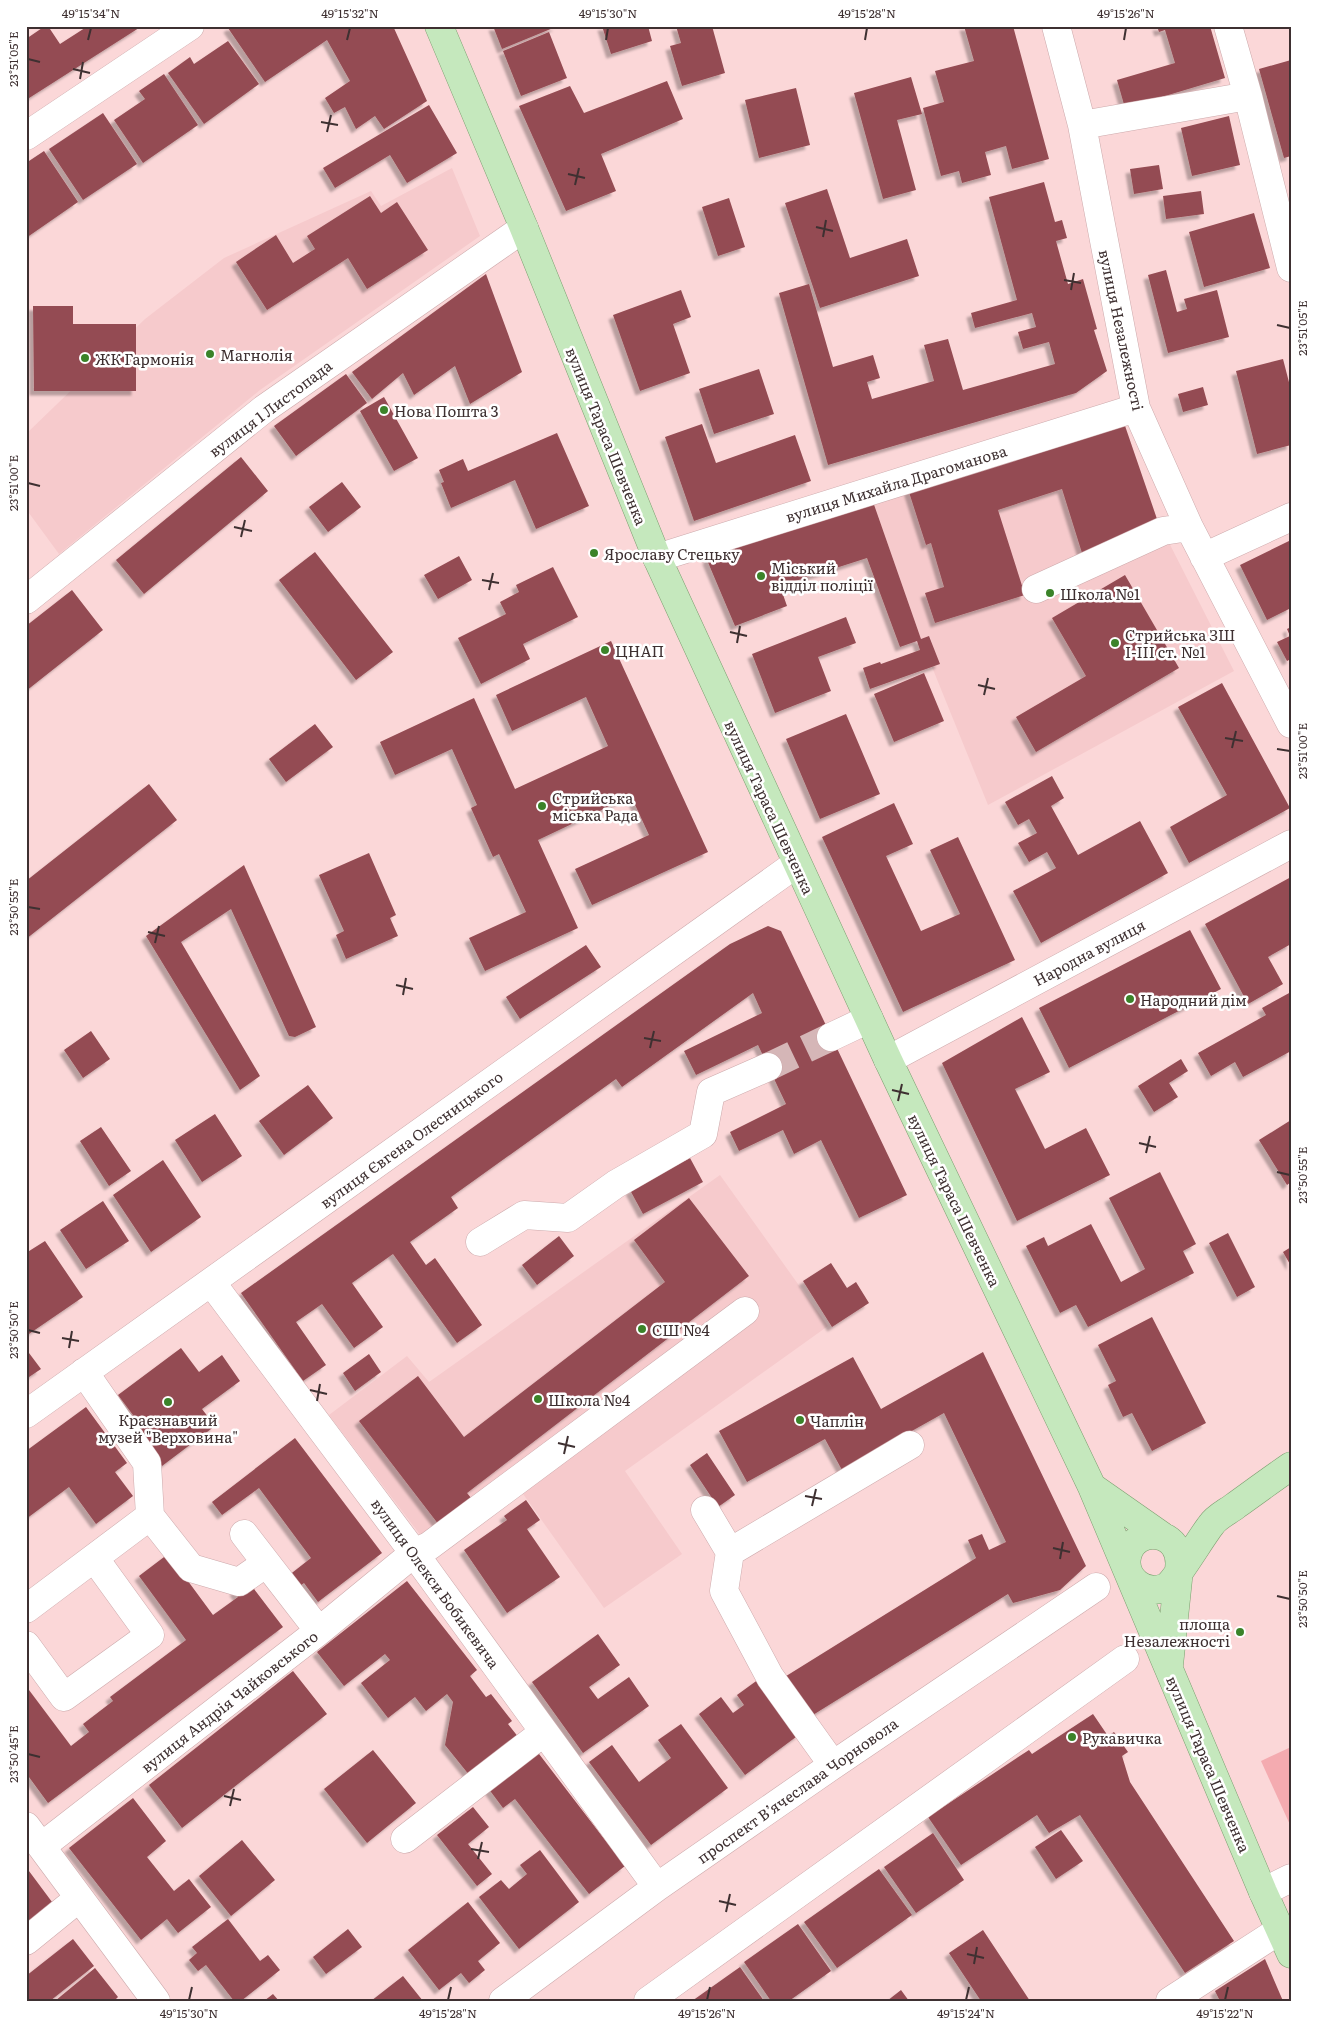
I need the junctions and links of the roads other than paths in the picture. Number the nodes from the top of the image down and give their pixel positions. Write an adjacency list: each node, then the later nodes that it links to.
1 (190, 26): 7 (street)
2 (439, 26): 8 (main road, вулиця Тараса Шевченка)
3 (1056, 26): 6 (street, вулиця Незалежності)
4 (1228, 26): 5 (street)
5 (1248, 96): 6 (street); 9 (street)
6 (1082, 125): 10 (street, вулиця Незалежності)
7 (26, 136)
8 (524, 228): 13 (main road, вулиця Тараса Шевченка); 16 (street, вулиця 1 Листопада)
9 (1291, 268)
10 (1136, 408): 12 (street, вулиця Незалежності); 13 (street, вулиця Михайла Драгоманова)
11 (1291, 517): 14 (street)
12 (1189, 527): 14 (street, вулиця Незалежності); 15 (street)
13 (657, 558): 19 (main road, вулиця Тараса Шевченка)
14 (1204, 558): 17 (street, вулиця Незалежності)
15 (1036, 589)
16 (26, 600)
17 (1291, 724)
18 (1291, 844): 22 (street, Народна вулиця)
19 (796, 864): 20 (main road, вулиця Тараса Шевченка); 25 (street, вулиця Євгена Олесницького)
20 (869, 1019): 21 (street); 22 (main road, вулиця Тараса Шевченка)
21 (831, 1037)
22 (888, 1060): 31 (main road, вулиця Тараса Шевченка)
23 (768, 1067): 24 (street)
24 (480, 1242)
25 (211, 1282): 27 (street, вулиця Євгена Олесницького); 38 (street, вулиця Олекси Бобикевича)
26 (745, 1311): 38 (street, вулиця Андрія Чайковського)
27 (84, 1372): 28 (street, вулиця Євгена Олесницького); 33 (street)
28 (26, 1414)
29 (910, 1445): 37 (street)
30 (1291, 1466): 34 (main road)
31 (1092, 1487): 36 (main road); 42 (main road, вулиця Тараса Шевченка)
32 (705, 1510): 37 (street)
33 (150, 1516): 39 (street); 40 (street)
34 (1212, 1522): 36 (main road, вулиця Тараса Шевченка); 41 (main road)
35 (244, 1534): 40 (street)
36 (1162, 1536): 41 (main road); 42 (main road, вулиця Тараса Шевченка)
37 (730, 1552): 50 (street)
38 (414, 1553): 45 (street, вулиця Андрія Чайковського); 49 (street, вулиця Олекси Бобикевича)
39 (95, 1559): 44 (street); 46 (street)
40 (265, 1564): 45 (street)
41 (1179, 1570): 42 (main road); 48 (main road)
42 (1129, 1575): 48 (main road, вулиця Тараса Шевченка)
43 (1096, 1587): 50 (street, проспект Вʼячеслава Чорновола)
44 (26, 1609)
45 (319, 1631): 51 (street, вулиця Андрія Чайковського)
46 (26, 1645)
47 (1125, 1659): 61 (street)
48 (1169, 1666): 55 (main road, вулиця Тараса Шевченка)
49 (544, 1732): 52 (street); 54 (street, вулиця Олекси Бобикевича)
50 (833, 1765): 54 (street, проспект Вʼячеслава Чорновола)
51 (34, 1836): 56 (street)
52 (405, 1839)
53 (1291, 1878): 55 (street)
54 (657, 1887): 60 (street, проспект Вʼячеслава Чорновола)
55 (1263, 1892): 58 (main road, вулиця Тараса Шевченка)
56 (79, 1898): 57 (street); 59 (street)
57 (26, 1941)
58 (1285, 1942): 62 (street)
59 (156, 2001)
60 (503, 2001)
61 (648, 2001)
62 (1170, 2001)

